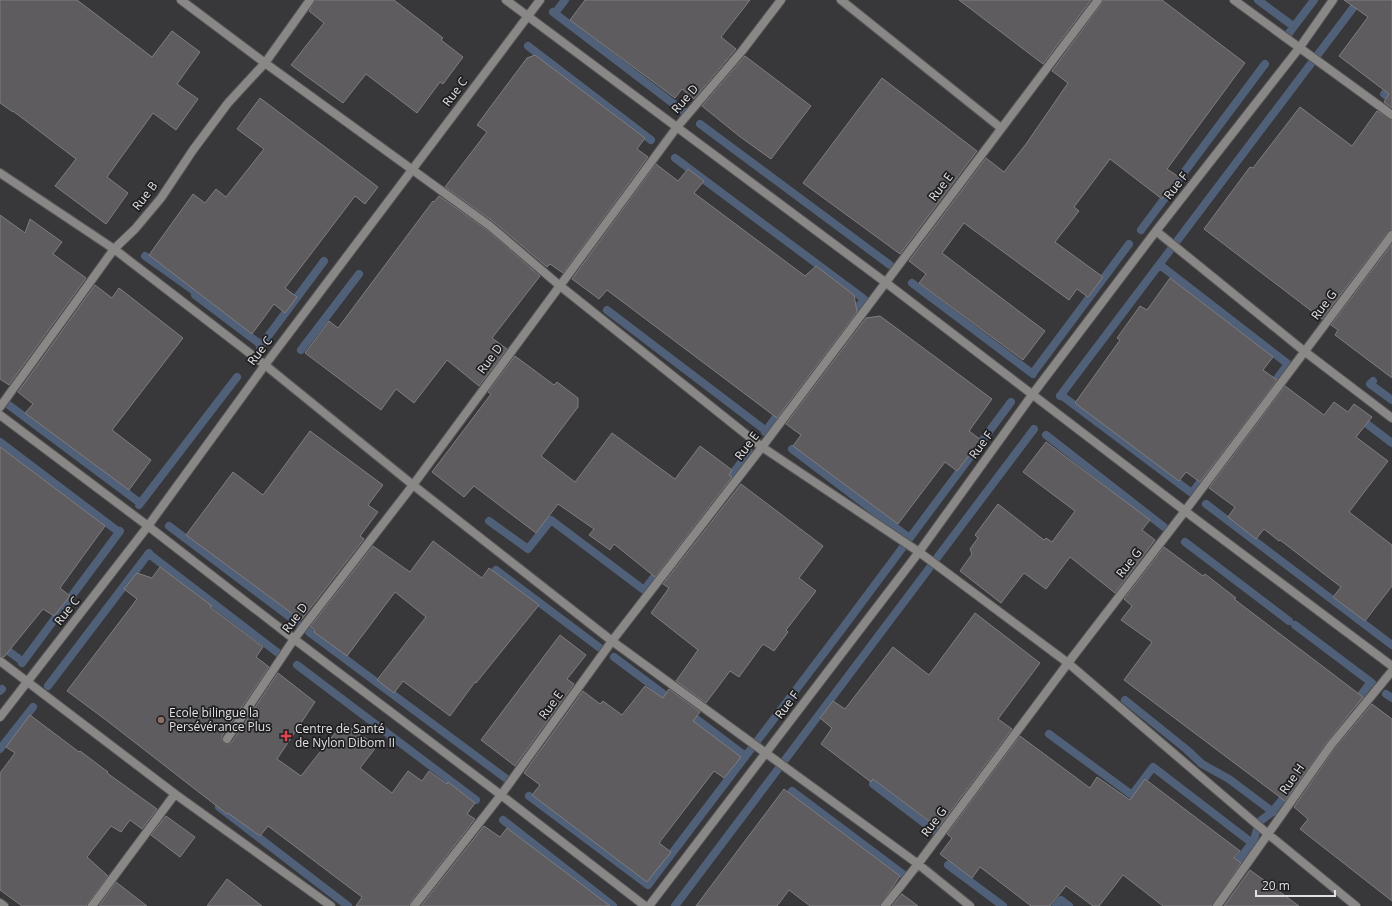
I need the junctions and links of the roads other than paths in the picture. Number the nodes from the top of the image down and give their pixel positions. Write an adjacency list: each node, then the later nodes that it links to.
1 (181, 0): 12 (street)
2 (310, 0): 12 (street, Rue B)
3 (506, 0): 10 (street)
4 (540, 0): 10 (street, Rue C)
5 (781, 0): 14 (street, Rue D)
6 (841, 0): 15 (street)
7 (1098, 0): 15 (street, Rue E)
8 (1234, 0): 11 (street)
9 (1334, 0): 11 (street, Rue F)
10 (528, 16): 14 (street); 16 (street, Rue C)
11 (1300, 47): 13 (street); 18 (street, Rue F)
12 (265, 63): 16 (street); 20 (street, Rue B)
13 (1392, 114)
14 (677, 127): 21 (street); 22 (street, Rue D)
15 (1001, 128): 21 (street, Rue E)
16 (412, 169): 22 (street); 24 (street, Rue C)
17 (0, 172): 20 (street)
18 (1156, 231): 23 (street); 25 (street, Rue F)
19 (1392, 235): 23 (street, Rue G)
20 (114, 249): 24 (street); 26 (street, Rue B)
21 (885, 282): 25 (street); 29 (street, Rue E)
22 (559, 285): 29 (street); 30 (street, Rue D)
23 (1304, 351): 28 (street); 31 (street, Rue G)
24 (265, 365): 30 (street); 32 (street, Rue C)
25 (1032, 394): 31 (street); 33 (street, Rue F)
26 (0, 408)
27 (0, 415): 32 (street)
28 (1392, 418)
29 (762, 447): 33 (street); 35 (street, Rue E)
30 (413, 485): 34 (street, Rue D); 35 (street)
31 (1185, 511): 37 (street, Rue G); 38 (street)
32 (148, 526): 34 (street); 40 (street, Rue C)
33 (918, 552): 37 (street); 43 (street, Rue F)
34 (294, 639): 42 (street, Rue D); 45 (street)
35 (612, 641): 43 (street); 45 (street, Rue E)
36 (0, 661): 40 (street)
37 (1068, 663): 46 (street); 47 (street, Rue G)
38 (1392, 666)
39 (1392, 671): 46 (street, Rue H)
40 (27, 681): 41 (street, Rue C); 44 (street)
41 (0, 717)
42 (227, 739)
43 (766, 753): 47 (street); 54 (street, Rue F)
44 (176, 794): 50 (street); 51 (street)
45 (501, 795): 52 (street, Rue E); 53 (street)
46 (1268, 834): 57 (street, Rue H); 58 (street)
47 (918, 864): 55 (street, Rue G); 56 (street)
48 (0, 903): 49 (street)
49 (4, 906)
50 (92, 906)
51 (331, 906)
52 (414, 906)
53 (645, 906)
54 (649, 906)
55 (885, 906)
56 (970, 906)
57 (1217, 906)
58 (1356, 906)

